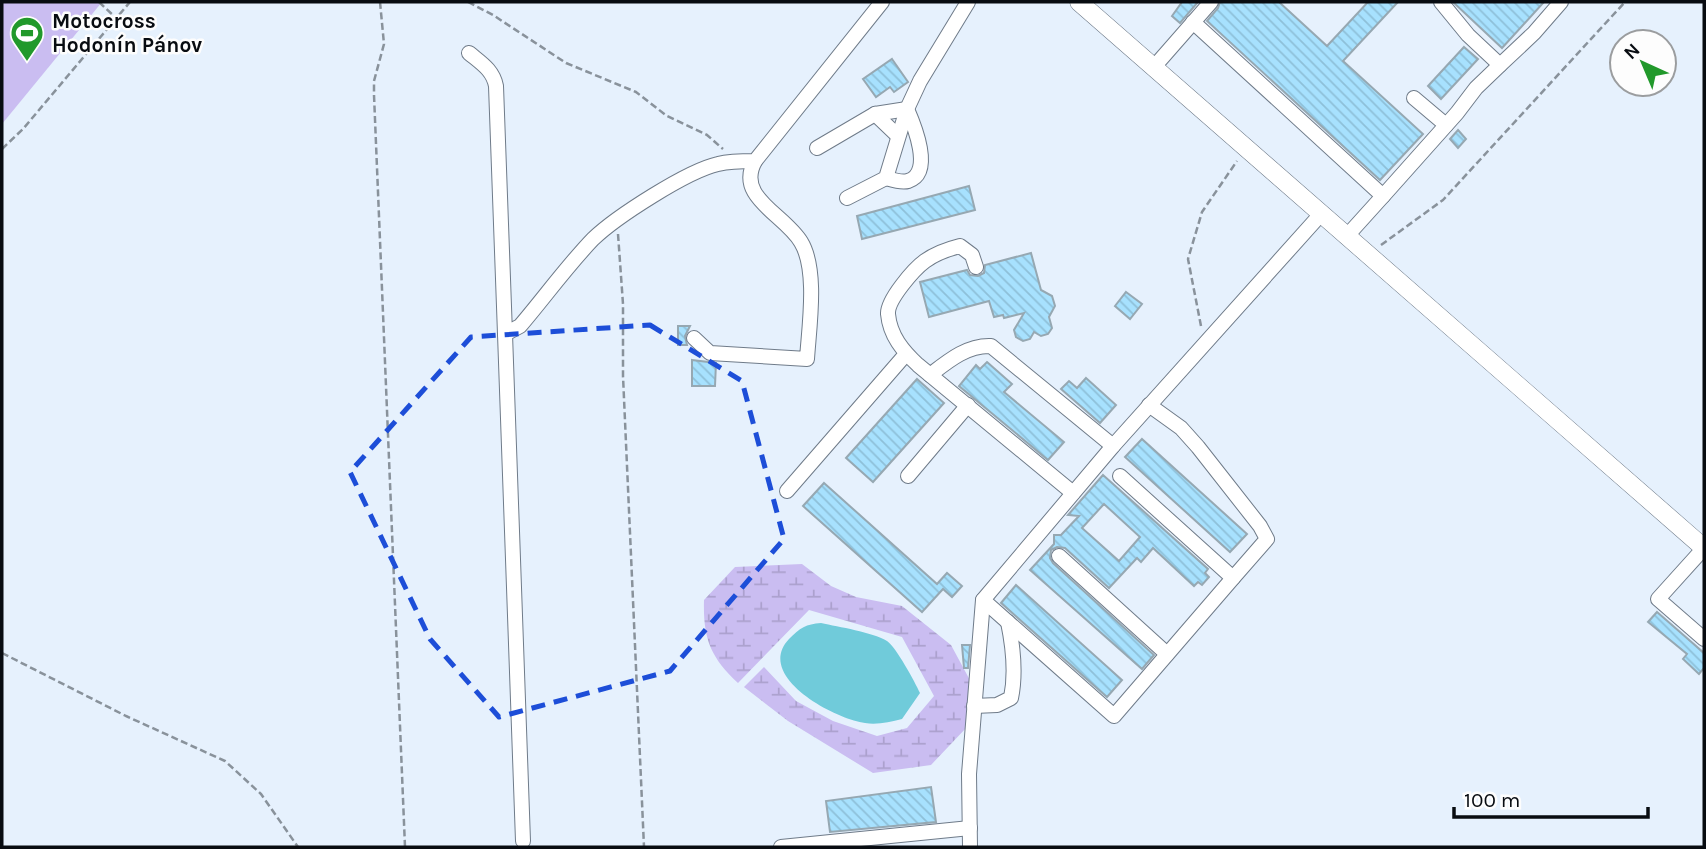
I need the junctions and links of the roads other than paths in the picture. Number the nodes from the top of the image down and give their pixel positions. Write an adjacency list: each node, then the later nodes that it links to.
1 (882, 2): 17 (lane)
2 (968, 2): 12 (lane)
3 (1079, 2): 10 (main road)
4 (1211, 2): 7 (lane)
5 (1441, 2): 9 (lane)
6 (1561, 2): 9 (lane)
7 (1193, 22): 10 (lane); 19 (lane)
8 (468, 53): 24 (lane)
9 (1500, 65): 14 (lane)
10 (1154, 67): 21 (main road)
11 (1414, 98): 14 (lane)
12 (907, 109): 13 (lane); 15 (lane); 18 (lane)
13 (875, 114): 15 (lane); 16 (lane)
14 (1446, 125): 19 (lane)
15 (898, 136): 18 (lane)
16 (817, 148)
17 (755, 160): 24 (lane); 25 (lane)
18 (886, 178): 20 (lane)
19 (1383, 196): 22 (lane)
20 (847, 198)
21 (1321, 214): 22 (main road); 29 (lane)
22 (1346, 237): 35 (main road)
23 (976, 267): 26 (lane)
24 (505, 334): 44 (lane)
25 (694, 338)
26 (906, 354): 27 (lane); 33 (lane)
27 (930, 375): 28 (lane); 30 (lane)
28 (968, 405): 31 (lane); 34 (lane)
29 (1149, 405): 30 (lane); 37 (lane)
30 (1113, 446): 34 (lane)
31 (908, 476)
32 (1120, 477): 37 (lane)
33 (787, 491)
34 (1073, 493): 38 (lane)
35 (1704, 548): 40 (lane)
36 (1059, 556): 41 (lane)
37 (1233, 579): 41 (lane)
38 (984, 600): 39 (lane); 42 (lane)
39 (1008, 622): 41 (lane); 42 (lane)
40 (1704, 639)
41 (1167, 654)
42 (974, 706): 43 (lane)
43 (970, 828): 45 (lane); 46 (lane)
44 (523, 841)
45 (781, 847)
46 (970, 847)

